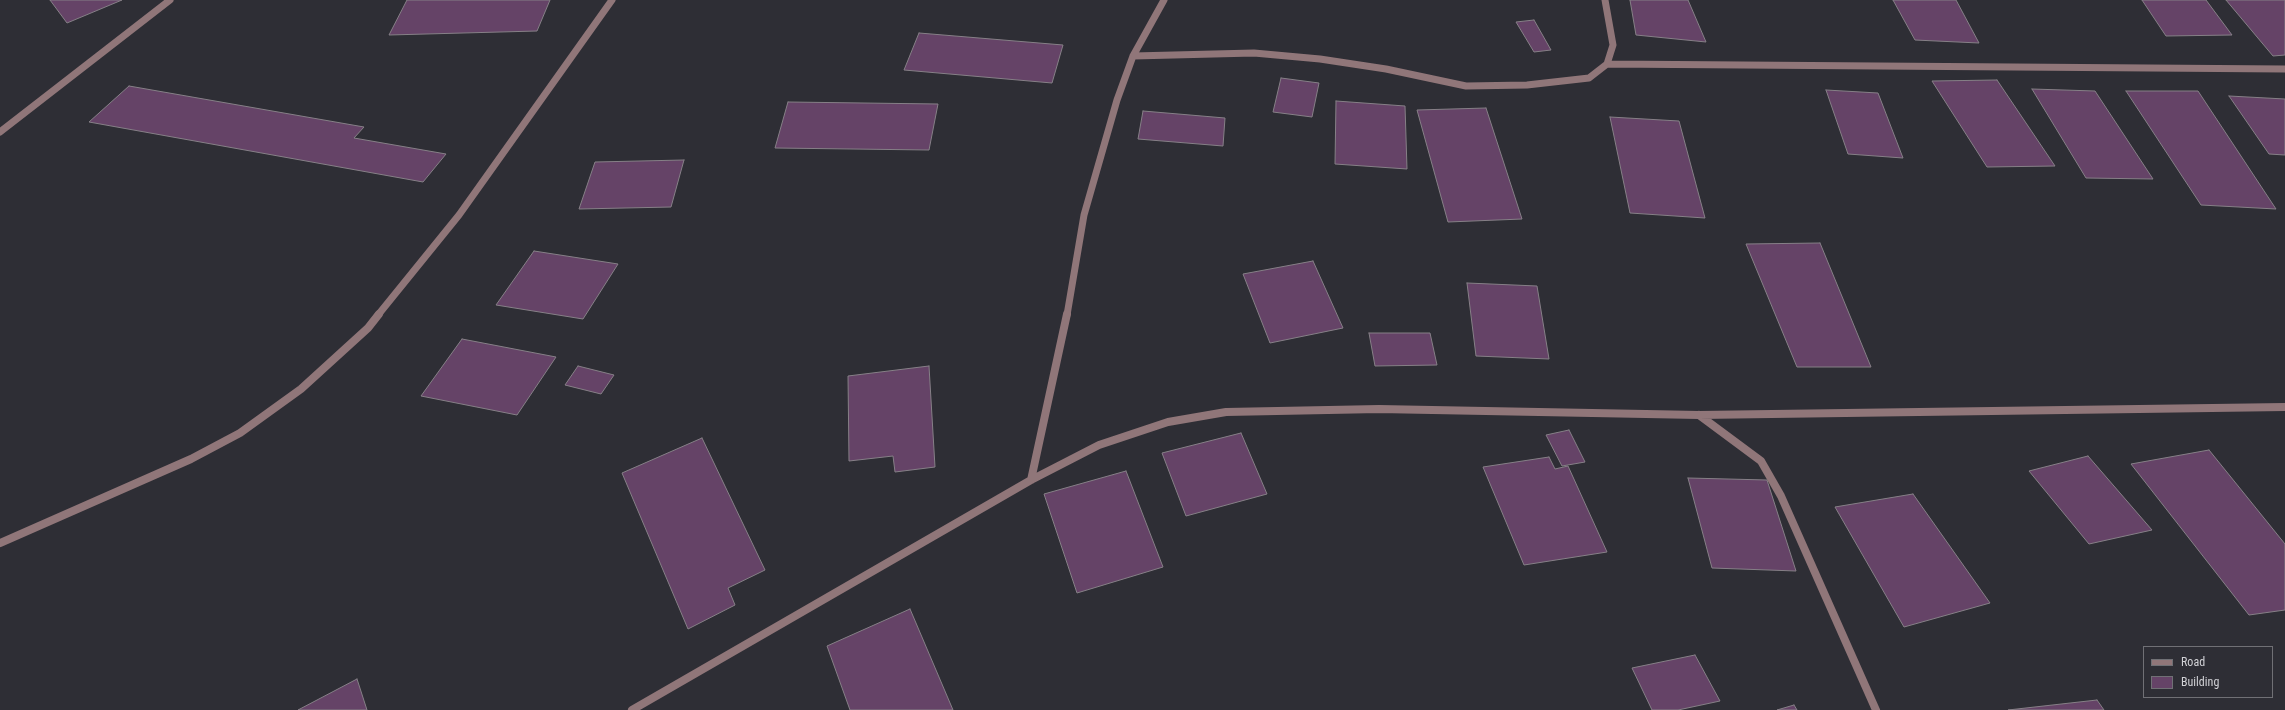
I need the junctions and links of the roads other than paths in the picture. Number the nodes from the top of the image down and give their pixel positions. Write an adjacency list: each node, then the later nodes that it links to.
1 (170, 0): 8 (street)
2 (612, 0): 12 (street)
3 (1164, 0): 5 (street)
4 (1605, 0): 6 (street)
5 (1133, 56): 6 (street); 11 (street)
6 (1607, 64): 7 (street)
7 (2285, 69)
8 (0, 132)
9 (2285, 407): 10 (street)
10 (1699, 415): 11 (street); 14 (street)
11 (1031, 480): 13 (street)
12 (0, 543)
13 (632, 710)
14 (1876, 710)

